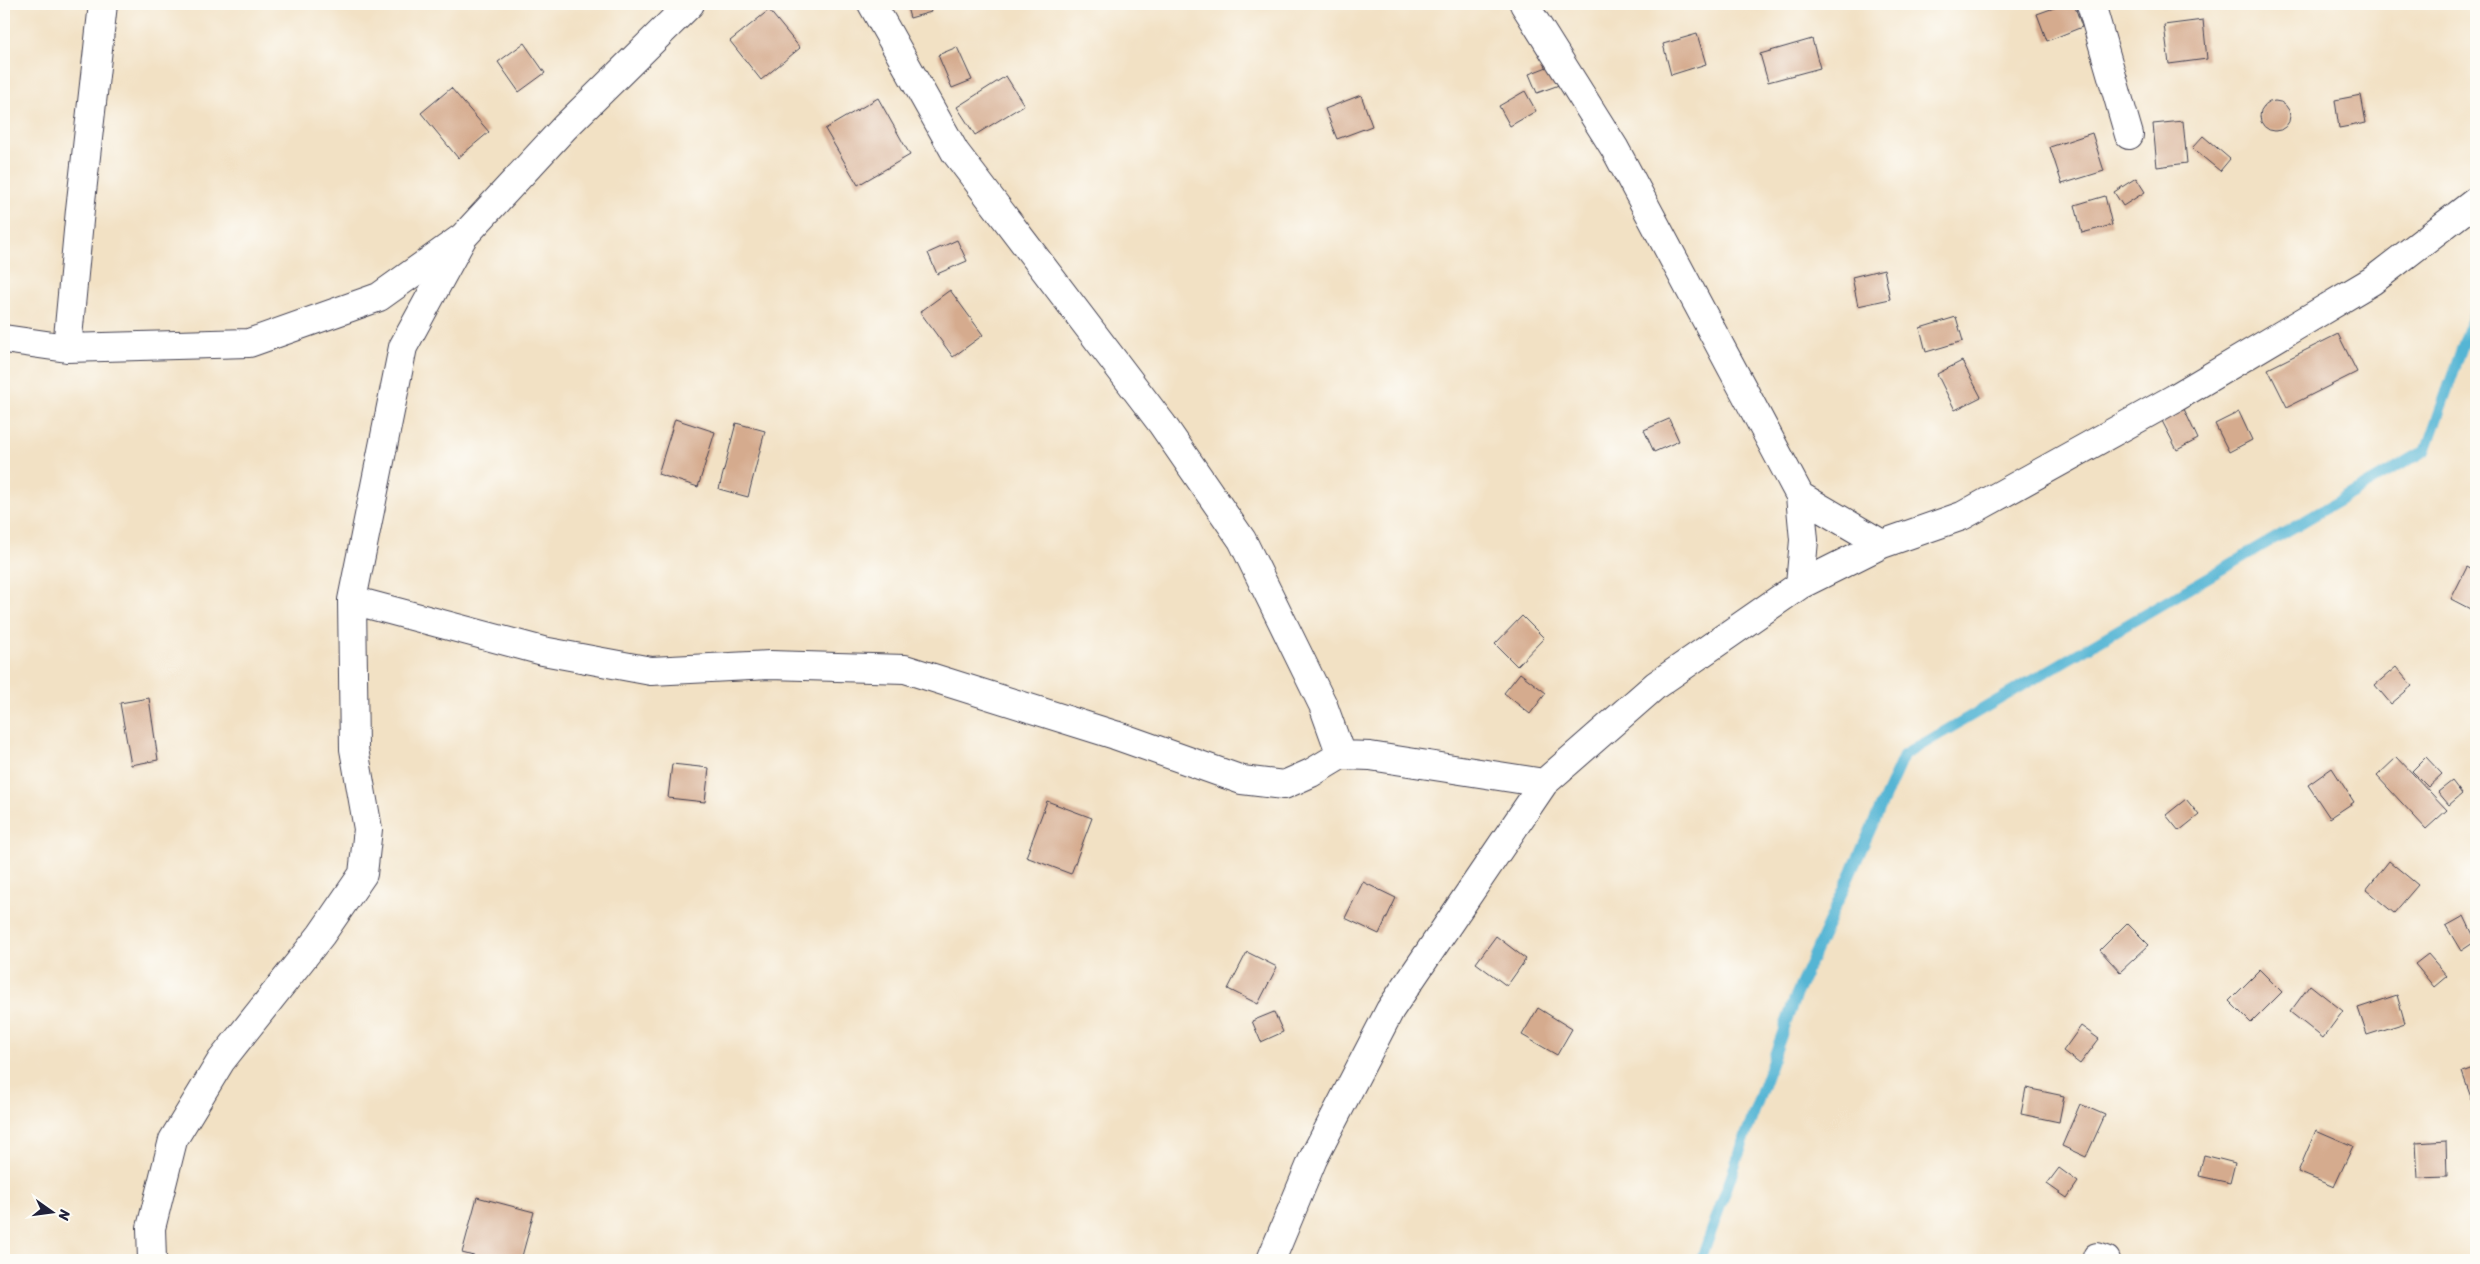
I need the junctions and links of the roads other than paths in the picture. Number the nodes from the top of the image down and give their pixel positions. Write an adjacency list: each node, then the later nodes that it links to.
1 (103, 4): 10 (street)
2 (690, 4): 8 (street)
3 (872, 4): 15 (street)
4 (1524, 4): 11 (street)
5 (2091, 4): 6 (street)
6 (2129, 135)
7 (2476, 201): 12 (street)
8 (463, 237): 10 (street); 14 (street)
9 (4, 339): 10 (street)
10 (67, 348)
11 (1800, 496): 12 (street); 13 (street)
12 (1882, 544): 13 (street)
13 (1800, 585): 16 (street)
14 (352, 600): 15 (street); 17 (street)
15 (1341, 755): 16 (street)
16 (1544, 783): 18 (street)
17 (152, 1260)
18 (1271, 1260)

